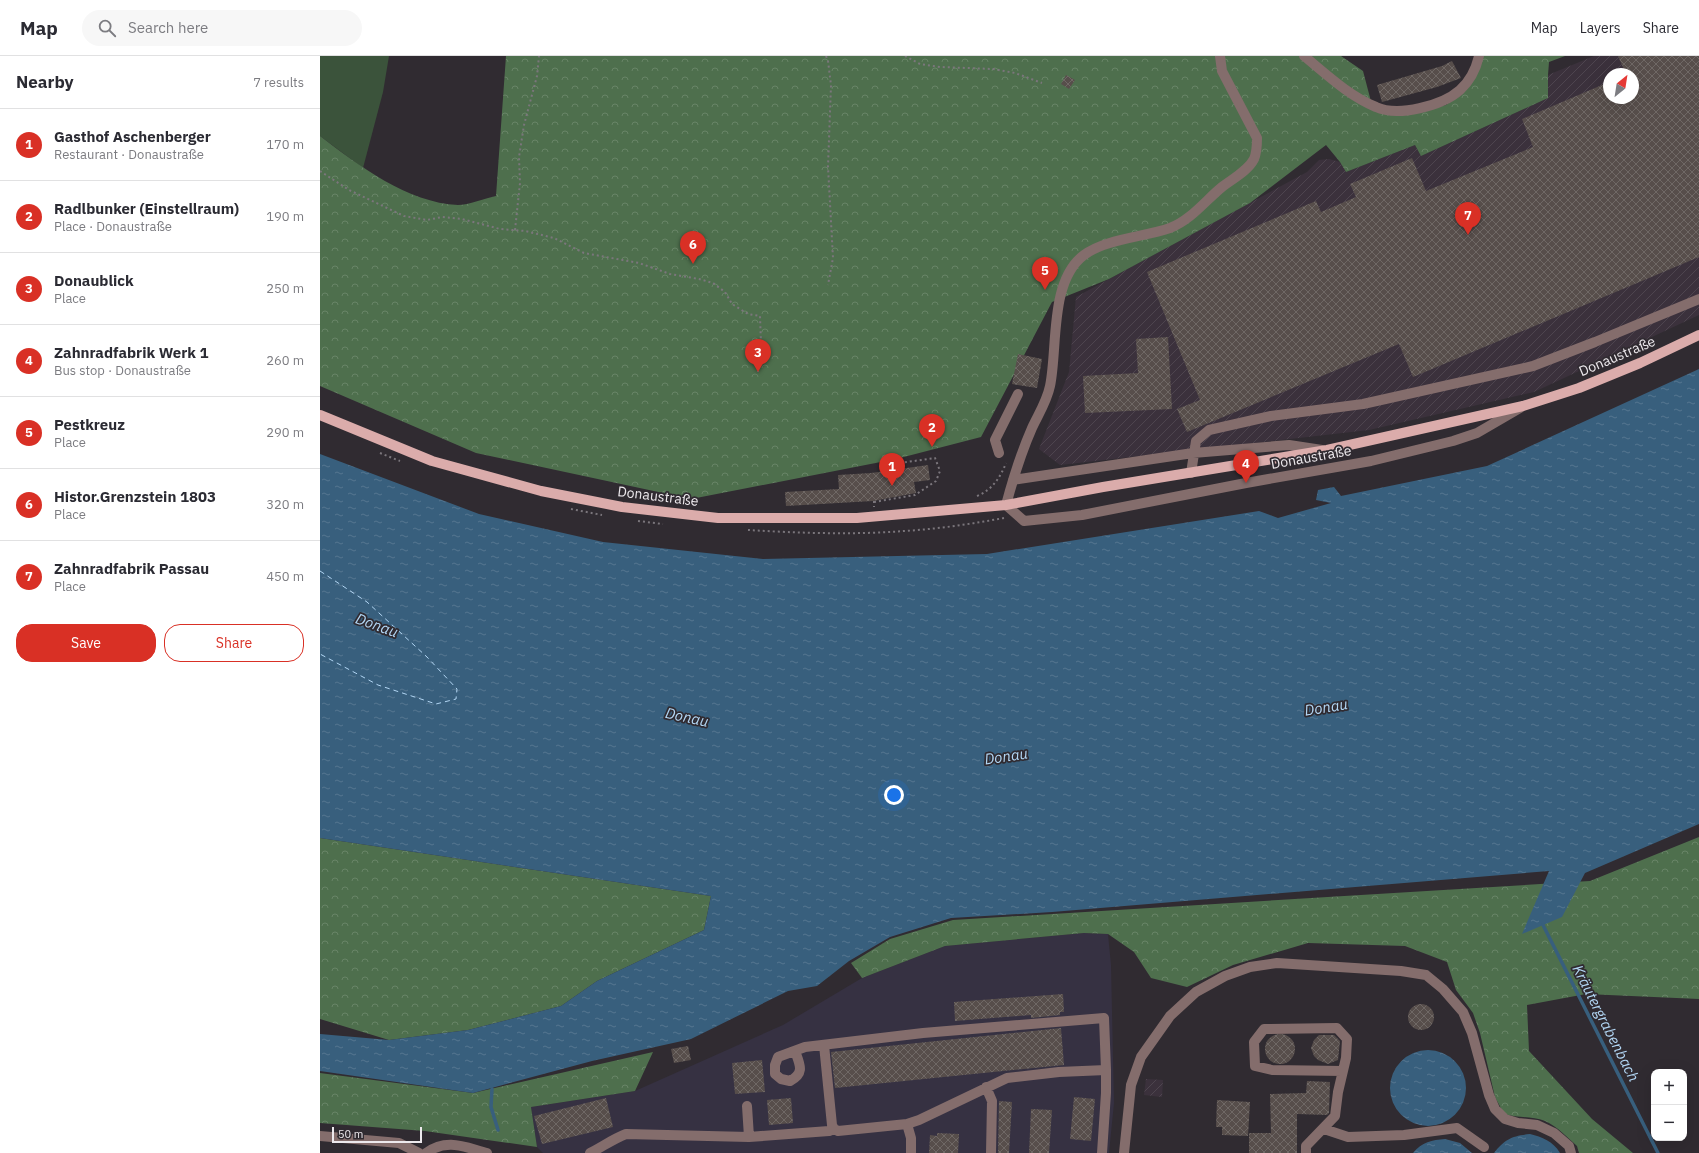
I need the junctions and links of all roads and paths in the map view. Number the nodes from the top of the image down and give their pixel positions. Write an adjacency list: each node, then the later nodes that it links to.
1 (539, 56): 9 (path)
2 (826, 56): 10 (path)
3 (905, 56): 7 (path)
4 (1220, 56): 23 (street)
5 (1304, 56): 6 (street)
6 (1479, 56)
7 (1042, 84)
8 (320, 171): 9 (path)
9 (515, 230): 13 (path)
10 (828, 285)
11 (1699, 299): 19 (street)
12 (1699, 335): 15 (main road, Donaustraße)
13 (758, 372)
14 (1018, 394): 18 (street)
15 (1522, 406): 17 (main road, Donaustraße); 25 (street, Donaustraße)
16 (320, 414): 25 (main road, Donaustraße)
17 (1327, 450): 19 (street); 22 (main road, Donaustraße)
18 (999, 453)
19 (1193, 454): 22 (street); 23 (street)
20 (1007, 461): 24 (path)
21 (879, 466): 26 (path)
22 (1191, 473): 25 (main road, Donaustraße)
23 (1012, 480): 25 (street)
24 (974, 497)
25 (1006, 505)
26 (868, 509)
27 (824, 1045): 28 (street); 29 (street); 34 (street)
28 (795, 1051)
29 (1106, 1070): 31 (street); 45 (street)
30 (1343, 1071): 30 (street); 35 (street)
31 (986, 1087): 33 (street); 44 (street)
32 (747, 1106): 37 (street)
33 (907, 1124): 34 (street); 43 (street)
34 (834, 1129): 37 (street)
35 (1324, 1130): 38 (street); 47 (street)
36 (320, 1136): 39 (street)
37 (749, 1136): 42 (street)
38 (1484, 1147)
39 (419, 1153)
40 (426, 1153): 41 (street)
41 (487, 1153)
42 (590, 1153)
43 (911, 1153)
44 (991, 1153)
45 (1102, 1153)
46 (1124, 1153): 48 (street)
47 (1306, 1153)
48 (1571, 1153)

